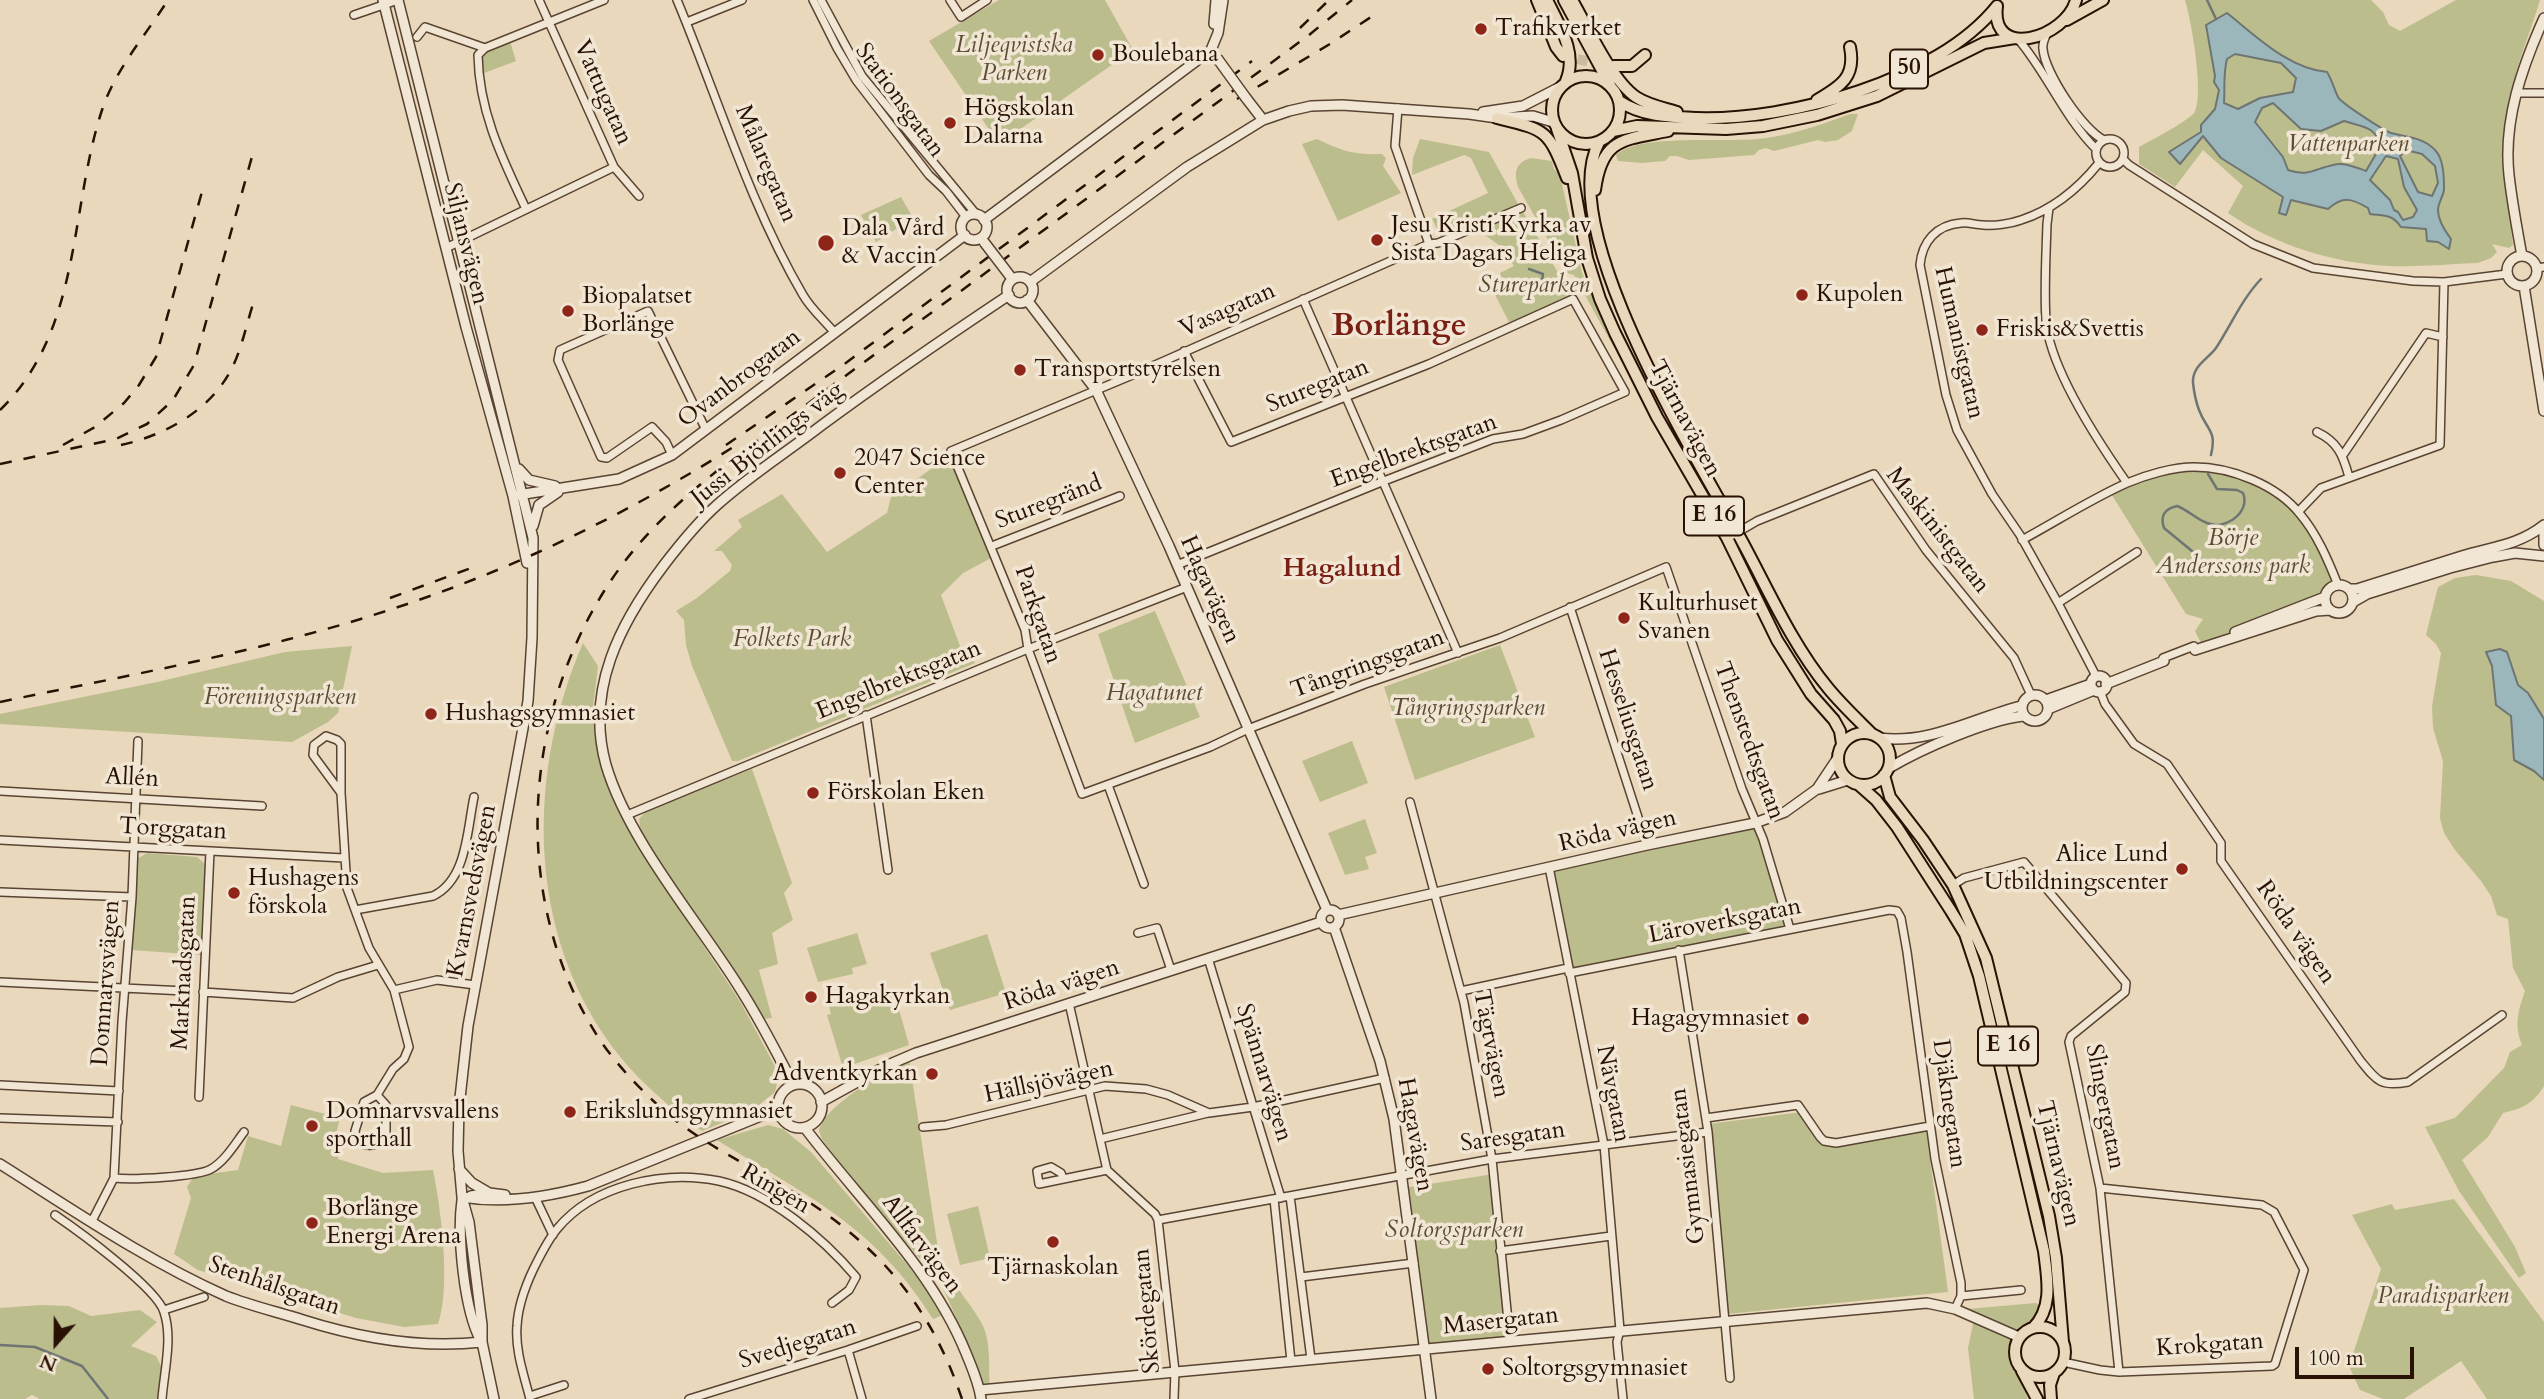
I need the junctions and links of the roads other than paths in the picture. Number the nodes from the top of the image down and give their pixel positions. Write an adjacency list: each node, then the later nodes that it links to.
1 (398, 0): 18 (street); 63 (street, Siljansvägen)
2 (539, 0): 22 (street, Vattugatan)
3 (604, 0): 22 (street)
4 (677, 0): 23 (street, Målaregatan)
5 (742, 0): 23 (street)
6 (813, 0): 60 (street, Stationsgatan)
7 (821, 0): 60 (street, Stationsgatan)
8 (950, 0): 9 (street)
9 (987, 0)
10 (1216, 0): 30 (street)
11 (1223, 0): 30 (street)
12 (1536, 0): 31 (highway)
13 (1547, 0): 34 (highway, E 16)
14 (1564, 0): 35 (highway)
15 (1572, 0): 43 (highway, 50)
16 (2076, 0): 24 (highway)
17 (2103, 0): 24 (highway)
18 (384, 2): 20 (street); 65 (street, Siljansvägen)
19 (1999, 3): 27 (highway); 39 (highway, 50)
20 (354, 15)
21 (2544, 18): 36 (street)
22 (549, 22): 29 (street); 53 (street, Vattugatan)
23 (687, 22): 77 (street, Målaregatan)
24 (2062, 23): 25 (highway)
25 (2047, 33): 27 (highway); 48 (street)
26 (416, 37): 29 (street)
27 (2016, 38): 46 (highway, 50); 50 (street)
28 (1850, 47): 39 (highway)
29 (485, 48): 59 (street)
30 (1214, 54): 44 (street, bridge); 60 (street)
31 (1563, 55)
32 (1645, 55): 33 (highway)
33 (1614, 66)
34 (1563, 84): 35 (highway); 41 (street); 45 (highway, E 16)
35 (1612, 87): 38 (highway)
36 (2516, 93): 37 (street); 66 (street)
37 (2544, 93)
38 (1619, 101): 43 (highway, 50); 47 (highway)
39 (1806, 107): 43 (highway, 50)
40 (1398, 108): 41 (street); 44 (street); 64 (street)
41 (1469, 114): 42 (street)
42 (1497, 118): 45 (street); 55 (highway)
43 (1700, 118)
44 (1263, 120): 70 (street)
45 (1555, 125): 49 (highway); 55 (highway, Tjärnavägen / E 16)
46 (1678, 129): 47 (highway, 50); 56 (highway)
47 (1613, 131): 49 (highway)
48 (2104, 140): 50 (street); 51 (street)
49 (1599, 142): 56 (highway, Tjärnavägen / E 16)
50 (2096, 149): 52 (street)
51 (2123, 159): 52 (street); 71 (street)
52 (2099, 163): 58 (street, Humanistgatan)
53 (614, 167): 54 (street, Vattugatan); 59 (street)
54 (639, 196)
55 (1576, 200): 100 (highway, Tjärnavägen / E 16)
56 (1593, 203): 98 (highway, Tjärnavägen / E 16)
57 (1521, 208): 64 (street, Vasagatan)
58 (2049, 208): 92 (street); 101 (street, Humanistgatan)
59 (526, 209): 63 (street)
60 (975, 217): 61 (street); 62 (street)
61 (965, 235): 62 (street); 77 (street, Ovanbrogatan)
62 (982, 240): 69 (street, bridge)
63 (458, 242): 65 (street); 89 (street, Siljansvägen)
64 (1429, 244): 74 (street, Vasagatan)
65 (446, 248): 94 (street, Siljansvägen)
66 (2522, 256): 67 (street); 68 (street)
67 (2540, 267): 72 (street)
68 (2507, 274): 71 (street); 72 (street)
69 (1011, 278): 70 (street); 73 (street)
70 (1030, 282): 76 (street)
71 (2444, 282): 78 (street)
72 (2524, 286): 83 (street)
73 (1009, 295): 76 (street); 142 (street, Jussi Björlings väg)
74 (1303, 299): 79 (street, Vasagatan); 82 (street)
75 (1573, 299): 81 (street, Tjärnavägen); 82 (street, Sturegatan)
76 (1027, 300): 80 (street, Hagavägen)
77 (834, 332): 84 (street, Ovanbrogatan)
78 (2444, 337): 88 (street); 90 (street)
79 (1184, 351): 80 (street, Vasagatan); 82 (street, Sturegatan)
80 (1096, 390): 86 (street, Vasagatan); 106 (street, Hagavägen)
81 (1625, 392): 91 (street, Engelbrektsgatan)
82 (1347, 397): 91 (street)
83 (2544, 411)
84 (706, 429): 87 (street, Ovanbrogatan); 87 (street)
85 (2317, 432): 88 (street)
86 (951, 451): 103 (street, Parkgatan)
87 (672, 455): 93 (street, Ovanbrogatan)
88 (2343, 456): 90 (street)
89 (514, 462): 93 (street); 94 (street, Siljansvägen)
90 (2348, 477): 96 (street)
91 (1384, 481): 106 (street, Engelbrektsgatan); 119 (street)
92 (2127, 483): 96 (street); 101 (street)
93 (567, 488): 94 (street, Ovanbrogatan); 99 (street)
94 (518, 495): 99 (street, Kvarnsvedsvägen); 111 (street, Kvarnsvedsvägen)
95 (1120, 496): 103 (street, Sturegränd)
96 (2298, 511): 108 (street)
97 (2544, 526): 102 (street); 110 (street)
98 (1737, 532): 100 (street); 122 (street, Maskinistgatan); 127 (highway, Tjärnavägen / E 16)
99 (533, 538): 111 (street, Kvarnsvedsvägen)
100 (1727, 538): 129 (highway, Tjärnavägen / E 16)
101 (2022, 540): 114 (street, Humanistgatan)
102 (2544, 545)
103 (992, 546): 118 (street, Parkgatan)
104 (2137, 552): 114 (street)
105 (2544, 556): 113 (street)
106 (1177, 565): 109 (street, Hagavägen)
107 (1666, 567): 115 (street, Tångringsgatan); 143 (street, Thenstedtsgatan)
108 (2338, 585): 110 (street); 112 (street)
109 (1187, 587): 118 (street, Engelbrektsgatan); 126 (street, Hagavägen)
110 (2349, 589): 113 (street)
111 (531, 593): 170 (street, Kvarnsvedsvägen)
112 (2325, 597): 116 (street); 117 (street)
113 (2353, 602): 116 (street)
114 (2058, 603): 121 (street, Humanistgatan)
115 (1570, 607): 119 (street, Tångringsgatan); 145 (street, Hesseliusgatan)
116 (2330, 610): 117 (street)
117 (2194, 648): 120 (street)
118 (1028, 649): 125 (street, Engelbrektsgatan); 137 (street, Parkgatan)
119 (1458, 653): 126 (street, Tångringsgatan)
120 (2164, 660): 121 (street)
121 (2099, 684): 123 (street); 177 (street, Röda vägen)
122 (2031, 695): 123 (street); 124 (street)
123 (2047, 705): 124 (street)
124 (2022, 711): 127 (street); 131 (street)
125 (866, 715): 142 (street, Engelbrektsgatan); 150 (street)
126 (1248, 729): 133 (street, Tångringsgatan); 157 (street, Hagavägen)
127 (1875, 736): 129 (highway); 131 (highway)
128 (138, 741): 139 (street, Domnarvsvägen)
129 (1842, 744): 130 (highway)
130 (1838, 759): 132 (highway); 134 (street, Röda vägen)
131 (1886, 772): 132 (highway); 152 (highway, Tjärnavägen / E 16)
132 (1854, 783): 134 (street, Röda vägen); 229 (highway, Tjärnavägen / E 16)
133 (1108, 785): 137 (street, Tångringsgatan); 151 (street)
134 (1817, 789): 143 (street, Röda vägen)
135 (0, 792): 139 (street, Allén)
136 (341, 793): 136 (street); 148 (street)
137 (1082, 794)
138 (474, 797): 156 (street)
139 (136, 798): 141 (street, Allén); 146 (street, Domnarvsvägen)
140 (1410, 802): 154 (street, Tägtvägen)
141 (262, 806)
142 (627, 815): 179 (street, Jussi Björlings väg)
143 (1755, 823): 145 (street, Röda vägen); 162 (street, Thenstedtsgatan)
144 (0, 840): 146 (street, Torggatan)
145 (1647, 845): 149 (street, Röda vägen)
146 (133, 848): 147 (street, Torggatan); 155 (street, Domnarvsvägen)
147 (210, 851): 148 (street, Torggatan); 175 (street, Marknadsgatan)
148 (344, 858): 156 (street)
149 (1549, 867): 154 (street, Röda vägen); 168 (street, Nävgatan)
150 (888, 870)
151 (1144, 884)
152 (1953, 885): 206 (street, Slingergatan); 234 (highway, Tjärnavägen / E 16)
153 (0, 892): 155 (street)
154 (1436, 894): 159 (street, Röda vägen); 174 (street, Tägtvägen)
155 (132, 897): 171 (street, Domnarvsvägen)
156 (355, 910): 166 (street)
157 (1327, 910): 159 (street); 160 (street)
158 (1889, 910): 162 (street, Läroverksgatan); 192 (street, Djäknegatan)
159 (1338, 915): 161 (street)
160 (1321, 922): 161 (street); 165 (street, Röda vägen)
161 (1334, 927): 178 (street, Hagavägen)
162 (1790, 929): 164 (street, Läroverksgatan)
163 (1138, 933): 167 (street)
164 (1679, 950): 168 (street, Läroverksgatan); 190 (street, Gymnasiegatan)
165 (1208, 958): 167 (street, Röda vägen); 186 (street, Spännarvägen)
166 (378, 965): 172 (street); 175 (street)
167 (1171, 970): 176 (street, Röda vägen)
168 (1568, 970): 174 (street, Läroverksgatan); 198 (street, Nävgatan)
169 (0, 982): 171 (street)
170 (475, 985): 172 (street); 201 (street, Kvarnsvedsvägen)
171 (124, 986): 173 (street); 182 (street, Domnarvsvägen)
172 (394, 990): 183 (street)
173 (185, 991)
174 (1461, 991): 199 (street, Tägtvägen)
175 (203, 992): 184 (street, Marknadsgatan)
176 (1069, 1003): 181 (street); 185 (street, Röda vägen)
177 (2502, 1014)
178 (1385, 1078): 186 (street); 203 (street, Hagavägen)
179 (793, 1084): 185 (street); 187 (street)
180 (0, 1085): 182 (street)
181 (1088, 1089): 188 (street, Hällsjövägen); 193 (street, Hällsjövägen); 197 (street)
182 (119, 1091): 191 (street, Domnarvsvägen)
183 (377, 1095): 183 (street)
184 (199, 1097)
185 (821, 1102): 194 (street)
186 (1253, 1107): 188 (street); 211 (street, Spännarvägen)
187 (778, 1109): 194 (street); 210 (street)
188 (1209, 1113): 197 (street)
189 (0, 1118): 191 (street)
190 (1706, 1118): 192 (street); 196 (street, Gymnasiegatan)
191 (118, 1122): 204 (street, Domnarvsvägen)
192 (1930, 1126): 222 (street, Djäknegatan)
193 (923, 1127)
194 (805, 1128): 246 (street, Allfarvägen)
195 (244, 1132): 204 (street)
196 (1708, 1132): 198 (street, Saresgatan); 227 (street, Gymnasiegatan)
197 (1100, 1139): 202 (street)
198 (1604, 1145): 199 (street, Saresgatan); 217 (street, Nävgatan)
199 (1492, 1159): 203 (street, Saresgatan); 218 (street, Tägtvägen)
200 (0, 1164): 214 (street, Stenhålsgatan)
201 (459, 1169): 208 (street, Kvarnsvedsvägen); 209 (street)
202 (1107, 1170): 205 (street); 213 (street)
203 (1402, 1176): 207 (street, Saresgatan); 219 (street, Hagavägen)
204 (114, 1178): 214 (street, Domnarvsvägen)
205 (1063, 1178)
206 (2100, 1188): 242 (street, Slingergatan); 242 (street, Krokgatan)
207 (1290, 1196): 211 (street, Saresgatan); 220 (street)
208 (462, 1197): 209 (street); 215 (street, Kvarnsvedsvägen); 233 (street, Kvarnsvedsvägen)
209 (486, 1197): 210 (street); 215 (street)
210 (535, 1197): 216 (street)
211 (1278, 1199): 213 (street, Saresgatan); 238 (street, Spännarvägen)
212 (54, 1215): 226 (street)
213 (1158, 1220): 240 (street, Skördegatan)
214 (92, 1222): 233 (street, Stenhålsgatan)
215 (469, 1222): 233 (street, Kvarnsvedsvägen)
216 (553, 1235): 224 (street, Ringen); 247 (street, Ringen)
217 (1611, 1236): 218 (street); 230 (street, Nävgatan)
218 (1500, 1251): 232 (street, Tägtvägen)
219 (1414, 1263): 220 (street); 236 (street, Hagavägen)
220 (1301, 1277): 237 (street)
221 (2021, 1290): 222 (street)
222 (1961, 1296): 225 (street)
223 (204, 1297): 226 (street)
224 (832, 1303)
225 (1955, 1308): 227 (street, Masergatan); 231 (street, Masergatan)
226 (164, 1310): 248 (street)
227 (1725, 1321): 230 (street, Masergatan); 244 (street, Gymnasiegatan)
228 (917, 1326): 235 (street, Svedjegatan)
229 (2033, 1328): 231 (highway); 234 (highway)
230 (1620, 1329): 232 (street, Masergatan); 254 (street, Nävgatan)
231 (2019, 1337): 241 (highway)
232 (1510, 1341): 236 (street, Masergatan)
233 (482, 1342): 249 (street, Kvarnsvedsvägen)
234 (2063, 1342): 239 (highway, Tjärnavägen / E 16)
235 (848, 1350): 250 (street, Svedjegatan); 251 (street)
236 (1426, 1350): 237 (street, Masergatan); 253 (street, Hagavägen)
237 (1311, 1359): 238 (street, Masergatan)
238 (1291, 1361): 240 (street, Masergatan)
239 (2063, 1362): 242 (street, Krokgatan); 243 (highway)
240 (1175, 1371): 246 (street, Masergatan); 252 (street, Skördegatan)
241 (2022, 1371): 243 (highway); 255 (highway)
242 (2119, 1371)
243 (2054, 1373): 256 (highway)
244 (1730, 1378)
245 (564, 1385): 247 (street)
246 (981, 1394)
247 (530, 1397)
248 (162, 1399)
249 (494, 1399)
250 (689, 1399)
251 (862, 1399)
252 (1174, 1399)
253 (1431, 1399)
254 (1623, 1399)
255 (2036, 1399)
256 (2051, 1399)

